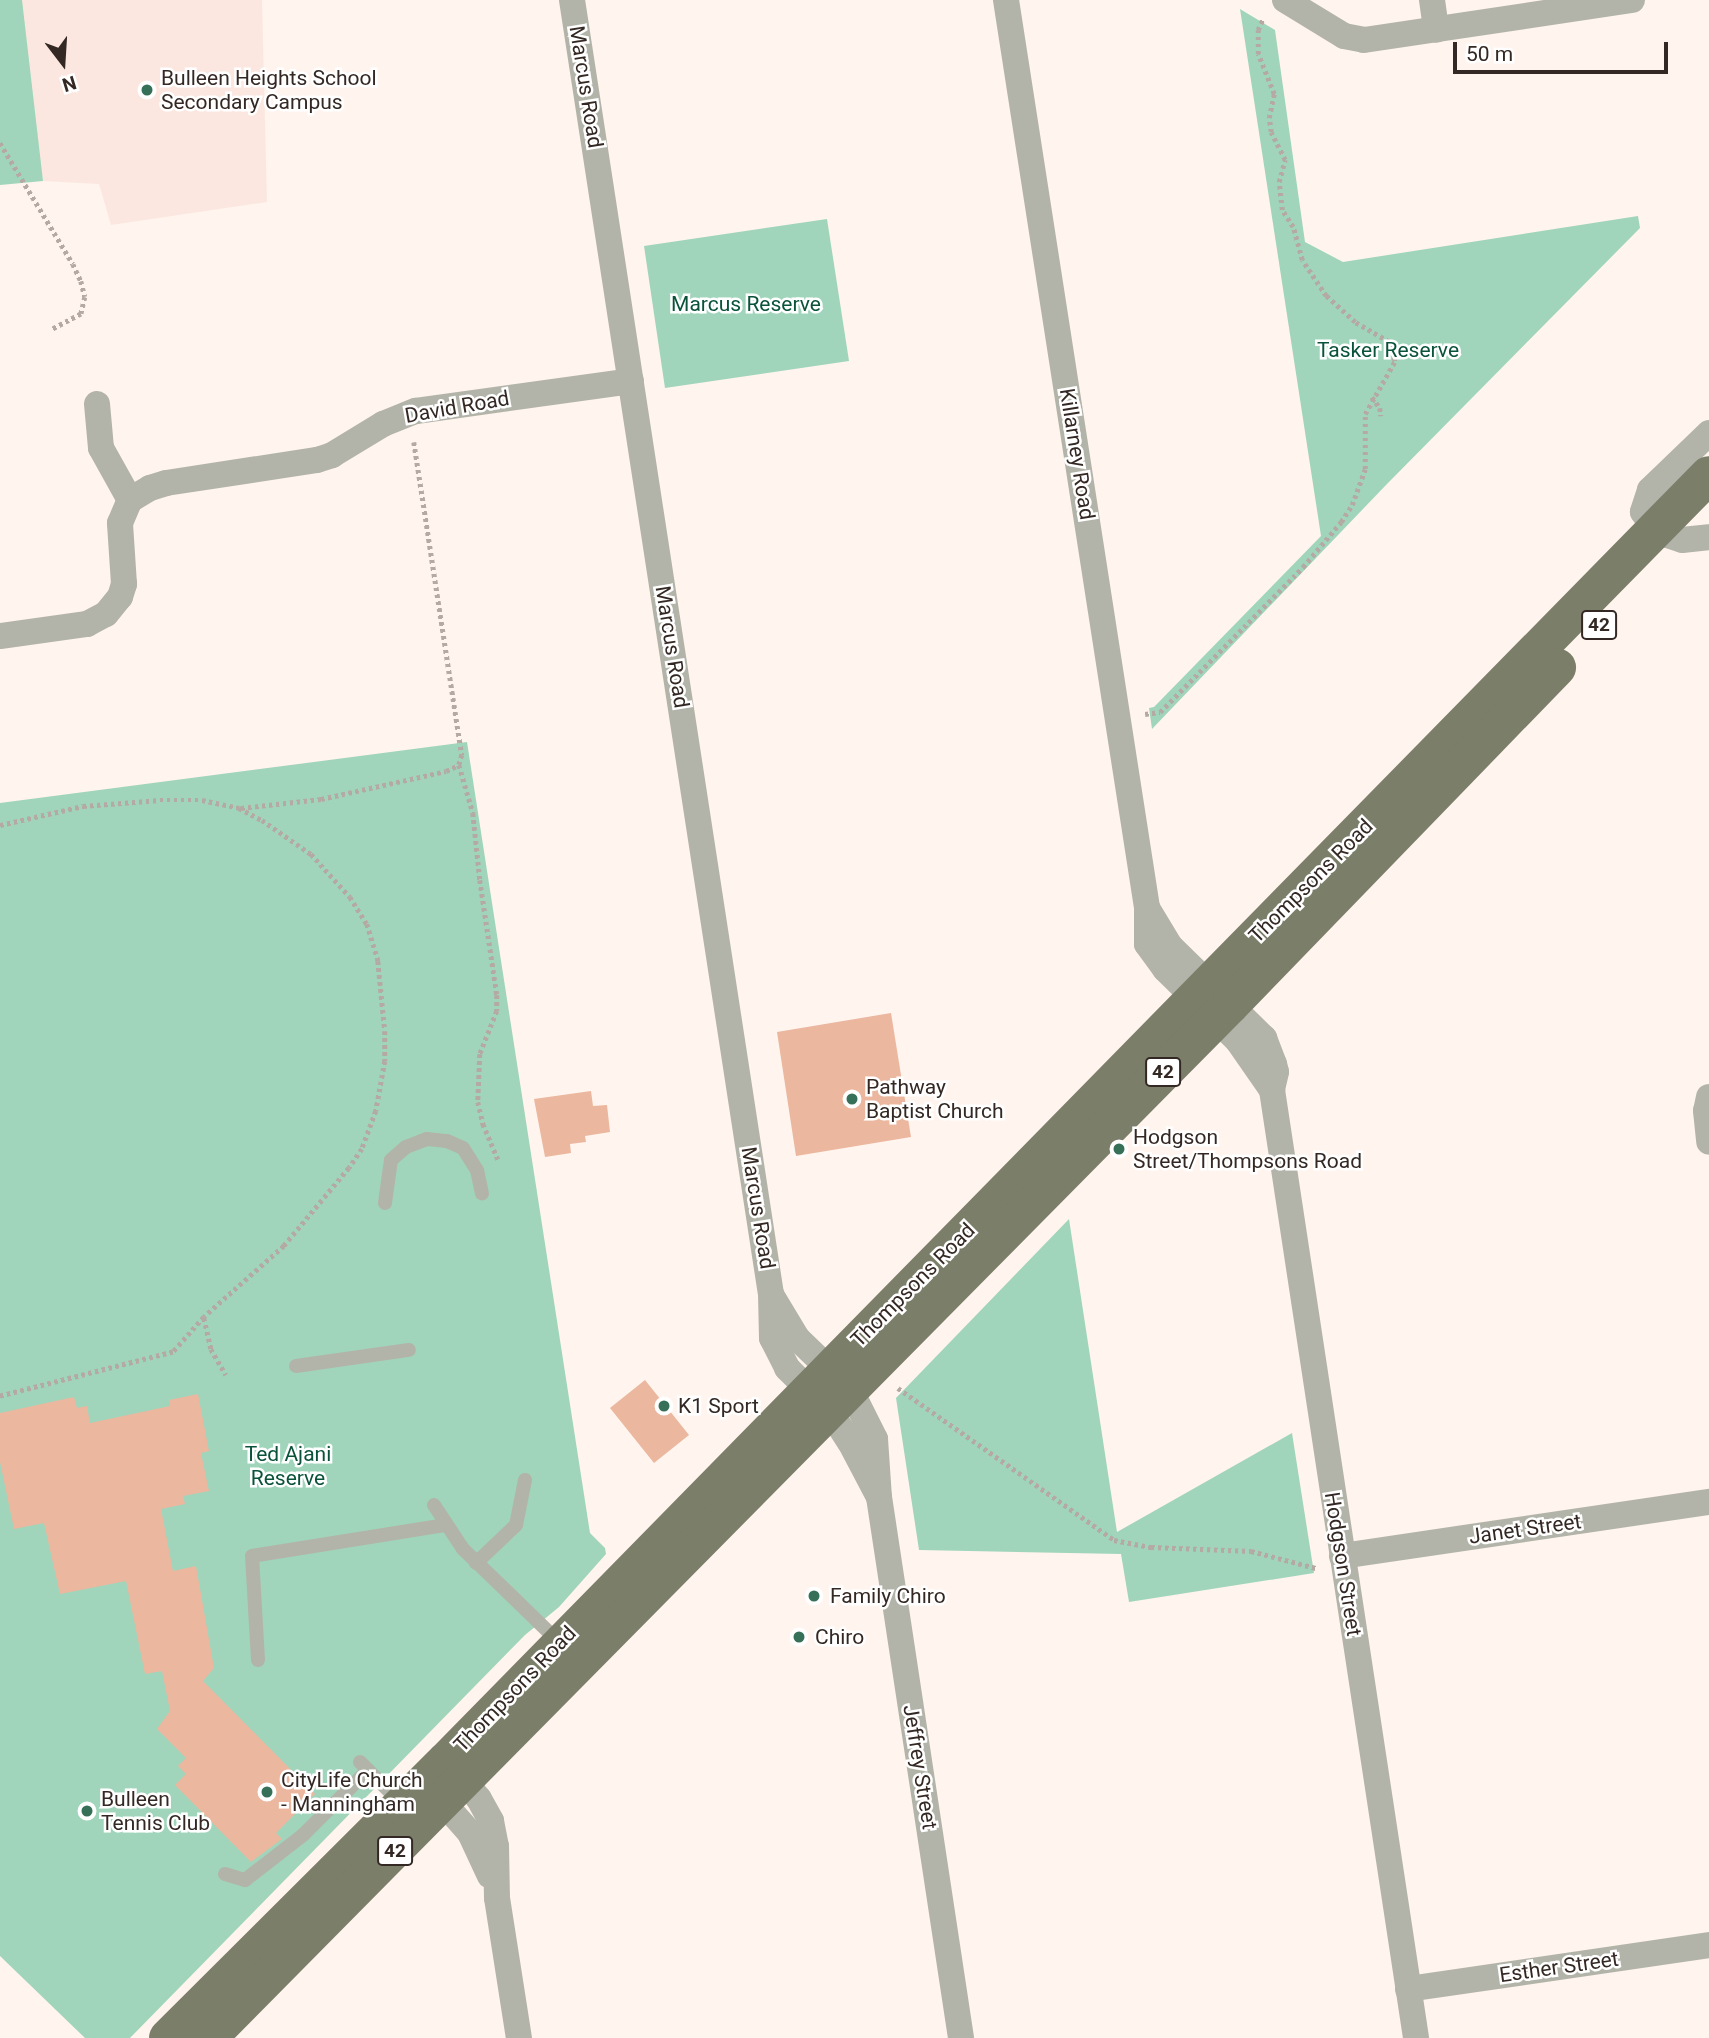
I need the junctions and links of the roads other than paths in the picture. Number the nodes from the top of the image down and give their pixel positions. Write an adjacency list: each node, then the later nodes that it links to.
1 (572, 0): 7 (street, Marcus Road)
2 (1006, 0): 15 (street, Killarney Road)
3 (1285, 0): 6 (street)
4 (1432, 0): 6 (street)
5 (1632, 0): 6 (street)
6 (1436, 30)
7 (631, 381): 11 (street, David Road); 22 (street, Marcus Road)
8 (97, 404): 11 (street)
9 (1709, 433): 13 (street)
10 (1709, 475): 13 (main road, Thompsons Road / 42)
11 (130, 500): 14 (street)
12 (1709, 512): 13 (main road, Thompsons Road / 42)
13 (1682, 536): 15 (main road, Thompsons Road / 42)
14 (0, 635)
15 (1212, 1002): 22 (main road, Thompsons Road / 42); 27 (street, Hodgson Street)
16 (1709, 1097): 17 (street)
17 (1709, 1142)
18 (482, 1193): 19 (lane)
19 (385, 1203)
20 (409, 1350): 21 (lane)
21 (296, 1366)
22 (829, 1390): 29 (main road, Thompsons Road / 42); 38 (street, Jeffrey Street)
23 (525, 1480): 28 (lane)
24 (1709, 1502): 27 (street, Janet Street)
25 (434, 1505): 26 (lane)
26 (445, 1525): 28 (lane); 30 (lane)
27 (1342, 1556): 34 (street, Hodgson Street)
28 (476, 1563): 29 (lane)
29 (570, 1652): 31 (main road, Thompsons Road / 42)
30 (258, 1660)
31 (433, 1792): 32 (lane); 35 (main road, Thompsons Road / 42); 36 (main road, Thompsons Road / 42); 37 (street)
32 (225, 1874)
33 (1709, 1945): 34 (street, Esther Street)
34 (1408, 1989): 39 (street, Hodgson Street)
35 (168, 2038)
36 (208, 2038)
37 (519, 2038)
38 (961, 2038)
39 (1416, 2038)

